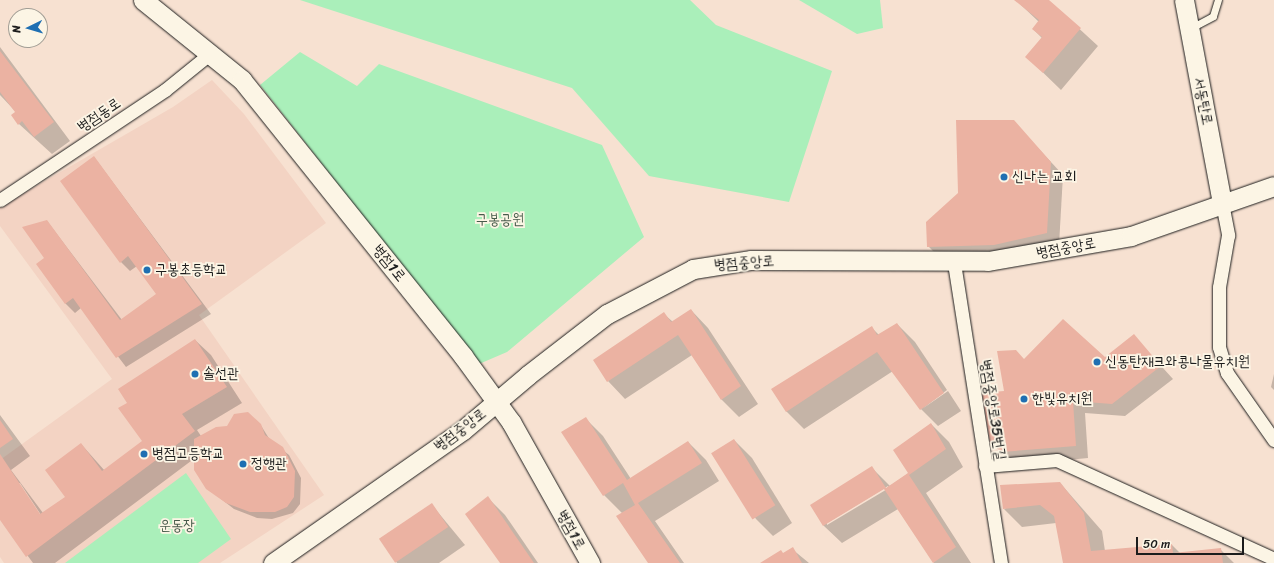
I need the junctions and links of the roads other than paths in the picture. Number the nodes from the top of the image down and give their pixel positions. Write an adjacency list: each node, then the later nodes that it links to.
1 (143, 0): 5 (street, 병점1로)
2 (1184, 0): 4 (street, 서동탄로)
3 (1218, 0): 4 (lane)
4 (1189, 29): 8 (street, 서동탄로)
5 (212, 52): 7 (street, 병점동로); 10 (street, 병점1로)
6 (1274, 186): 8 (street, 병점중앙로)
7 (0, 200)
8 (1222, 203): 9 (street, 병점중앙로); 11 (street)
9 (954, 263): 10 (street, 병점중앙로); 12 (street, 병점중앙로35번길)
10 (496, 402): 14 (street, 병점중앙로); 15 (street, 병점1로)
11 (1274, 440)
12 (986, 466): 13 (street); 16 (street, 병점중앙로35번길)
13 (1274, 559)
14 (273, 563)
15 (590, 563)
16 (1001, 563)

